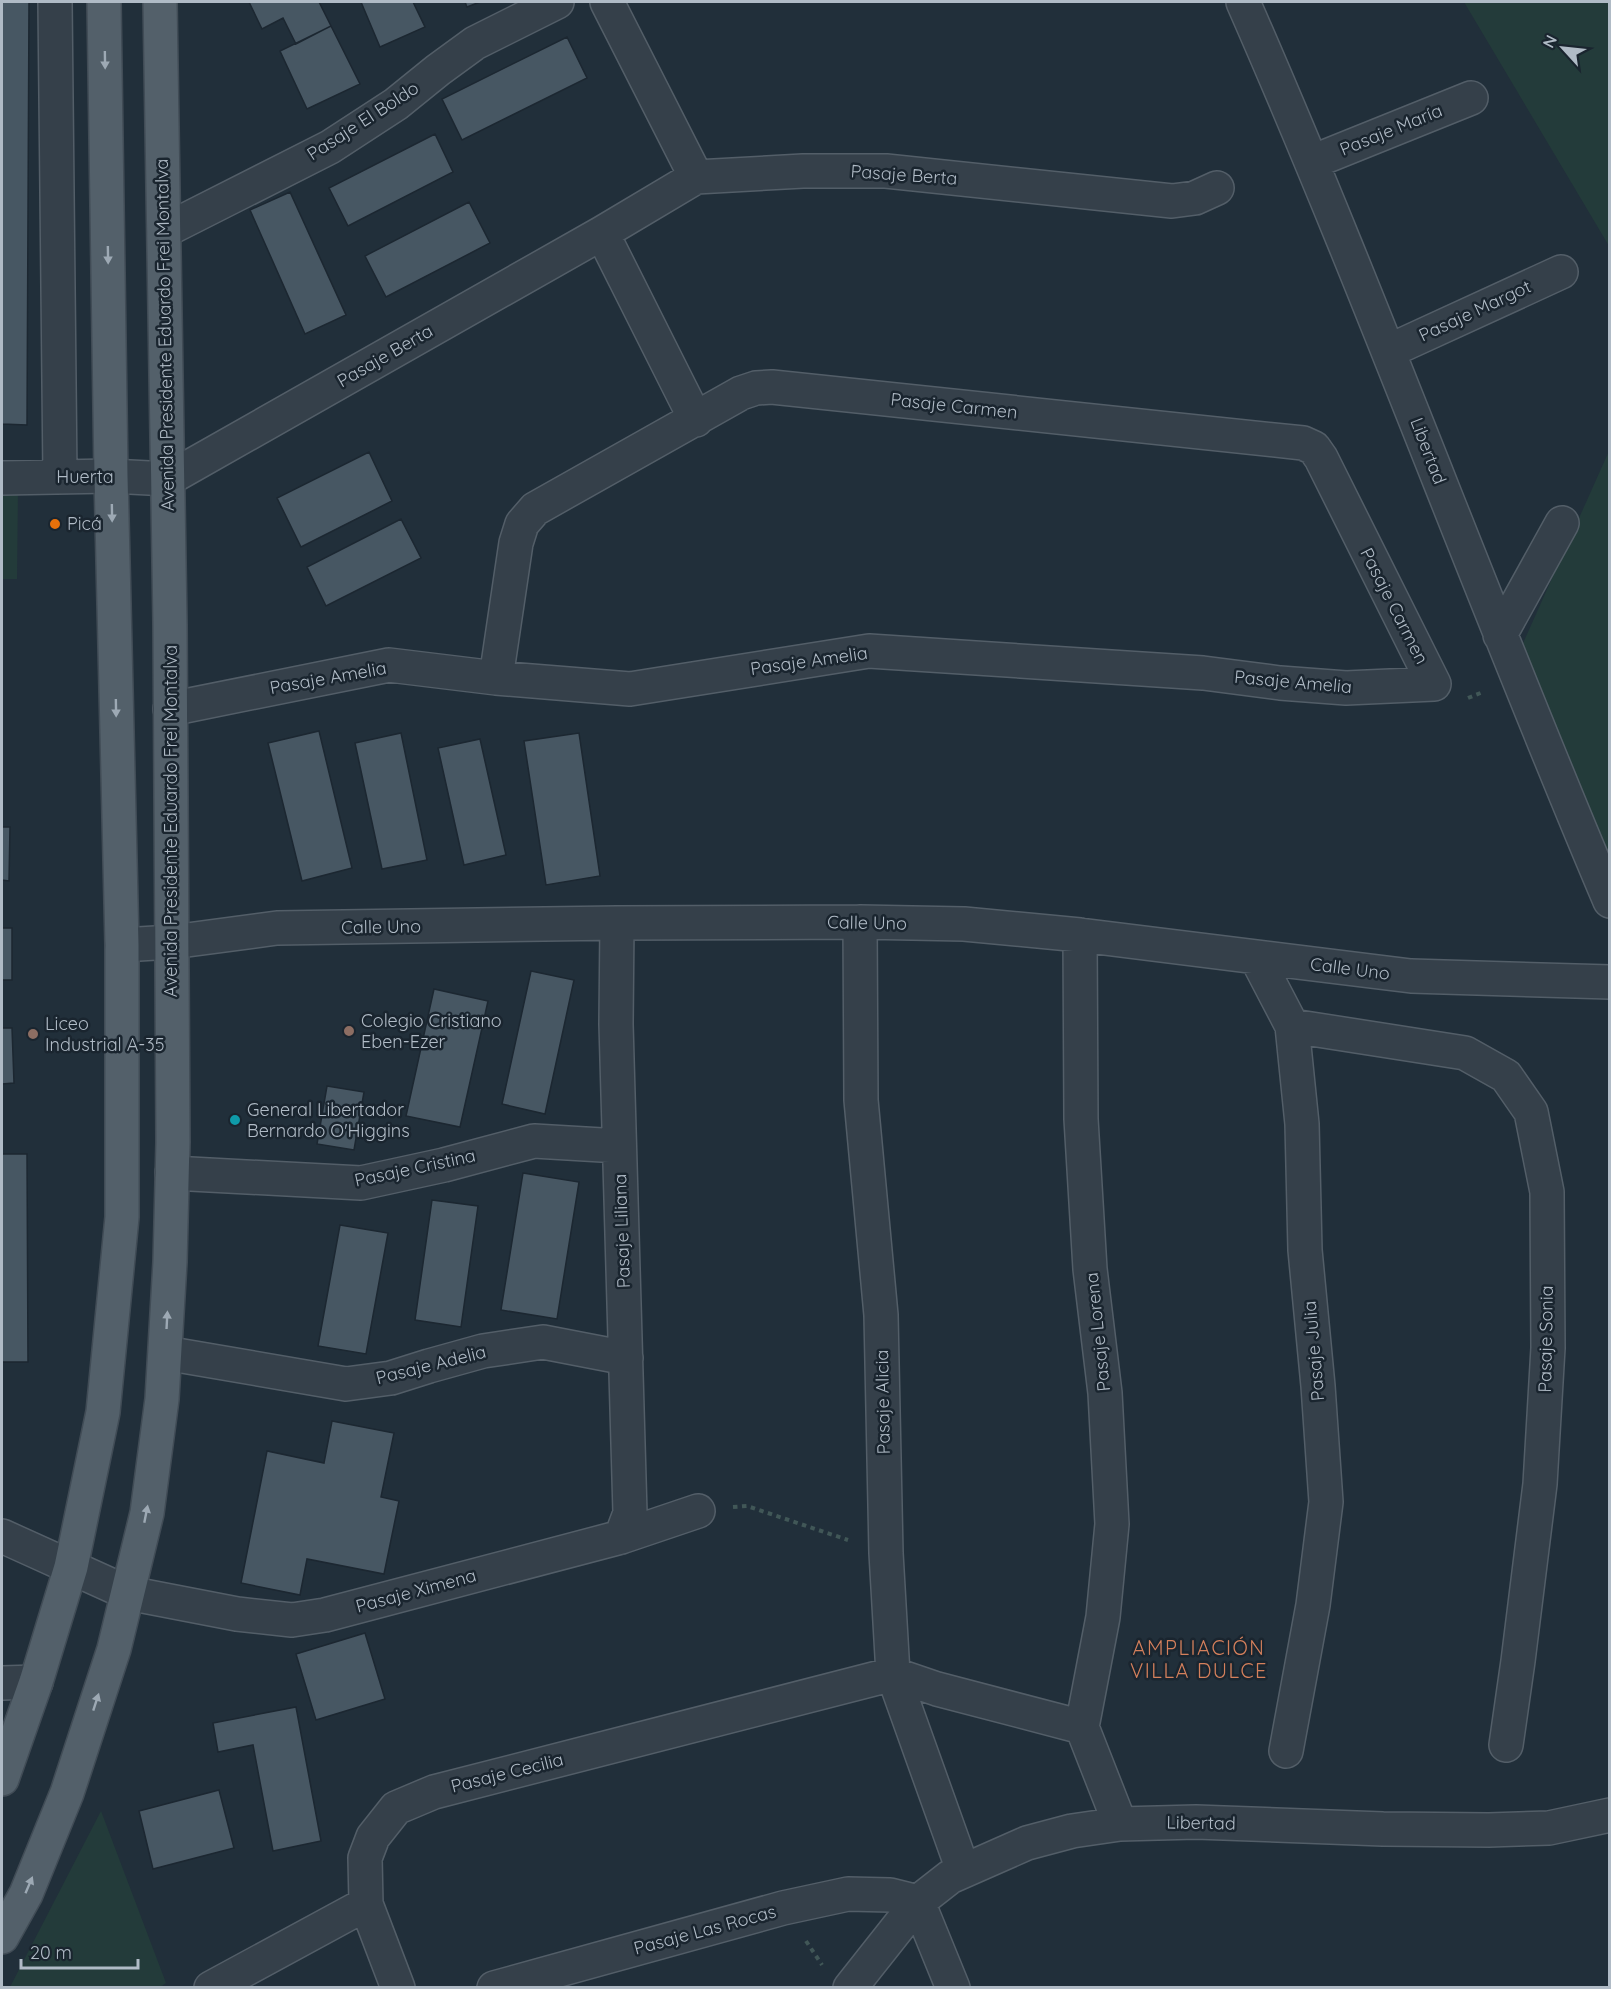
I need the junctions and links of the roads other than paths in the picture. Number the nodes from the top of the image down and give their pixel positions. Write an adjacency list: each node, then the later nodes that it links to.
1 (54, 2): 17 (street)
2 (104, 2): 16 (main road, one-way to 16)
3 (160, 2): 11 (main road, Avenida Presidente Eduardo Frei Montalva)
4 (557, 2): 11 (street, Pasaje El Boldo)
5 (607, 2): 9 (street)
6 (1243, 2): 8 (street, Libertad)
7 (1471, 98): 8 (street, Pasaje María)
8 (1312, 162): 14 (street, Libertad)
9 (696, 177): 10 (street, Pasaje Berta); 12 (street, Pasaje Berta)
10 (1217, 188)
11 (164, 231): 19 (main road, Avenida Presidente Eduardo Frei Montalva)
12 (602, 233): 15 (street); 19 (street, Pasaje Berta)
13 (1561, 272): 14 (street, Pasaje Margot)
14 (1389, 351): 21 (street, Libertad)
15 (696, 420): 22 (street, Pasaje Carmen); 23 (street, Pasaje Carmen)
16 (111, 476): 17 (street, Huerta); 19 (street, Huerta); 30 (main road, one-way to 30)
17 (60, 477): 18 (street, Huerta)
18 (2, 478)
19 (168, 479): 24 (main road, Avenida Presidente Eduardo Frei Montalva)
20 (1562, 523): 21 (street)
21 (1500, 635): 25 (street, Libertad)
22 (496, 678): 23 (street, Pasaje Amelia); 24 (street, Pasaje Amelia)
23 (1434, 684)
24 (170, 709): 29 (main road, Avenida Presidente Eduardo Frei Montalva)
25 (1610, 901)
26 (860, 922): 27 (street, Calle Uno); 28 (street, Calle Uno); 43 (street, Pasaje Alicia)
27 (617, 923): 29 (street, Calle Uno); 34 (street, Pasaje Liliana)
28 (1080, 934): 31 (street, Calle Uno); 46 (street, Pasaje Lorena)
29 (172, 942): 30 (street, Calle Uno); 35 (main road, Avenida Presidente Eduardo Frei Montalva)
30 (122, 945): 41 (main road)
31 (1256, 957): 32 (street, Calle Uno); 33 (street, Pasaje Julia)
32 (1610, 982)
33 (1292, 1026): 47 (street, Pasaje Sonia); 48 (street, Pasaje Julia)
34 (619, 1146): 35 (street, Pasaje Cristina); 37 (street, Pasaje Liliana)
35 (172, 1173): 36 (main road, Avenida Presidente Eduardo Frei Montalva, one-way to 35)
36 (165, 1353): 37 (street, Pasaje Adelia); 42 (main road, Avenida Presidente Eduardo Frei Montalva, one-way to 36)
37 (626, 1358): 40 (street, Pasaje Liliana)
38 (698, 1511): 40 (street, Pasaje Ximena)
39 (2, 1536): 41 (street, Pasaje Ximena)
40 (621, 1537): 42 (street, Pasaje Ximena)
41 (71, 1567): 42 (street, Pasaje Ximena); 44 (main road)
42 (128, 1593): 55 (main road, Avenida Presidente Eduardo Frei Montalva, one-way to 42)
43 (892, 1674): 46 (street); 52 (street, Pasaje Alicia); 54 (street, Pasaje Cecilia)
44 (36, 1682): 45 (street); 49 (main road)
45 (2, 1683)
46 (1082, 1727): 51 (street)
47 (1506, 1744)
48 (1286, 1751)
49 (2, 1779)
50 (1610, 1815): 51 (street, Libertad)
51 (1120, 1824): 52 (street, Libertad)
52 (963, 1870): 53 (street, Libertad)
53 (918, 1902): 58 (street, Pasaje Las Rocas); 59 (street, Libertad); 60 (street)
54 (366, 1904): 56 (street); 57 (street, Pasaje Cecilia)
55 (2, 1937)
56 (211, 1988)
57 (398, 1988)
58 (494, 1988)
59 (850, 1988)
60 (953, 1988)

